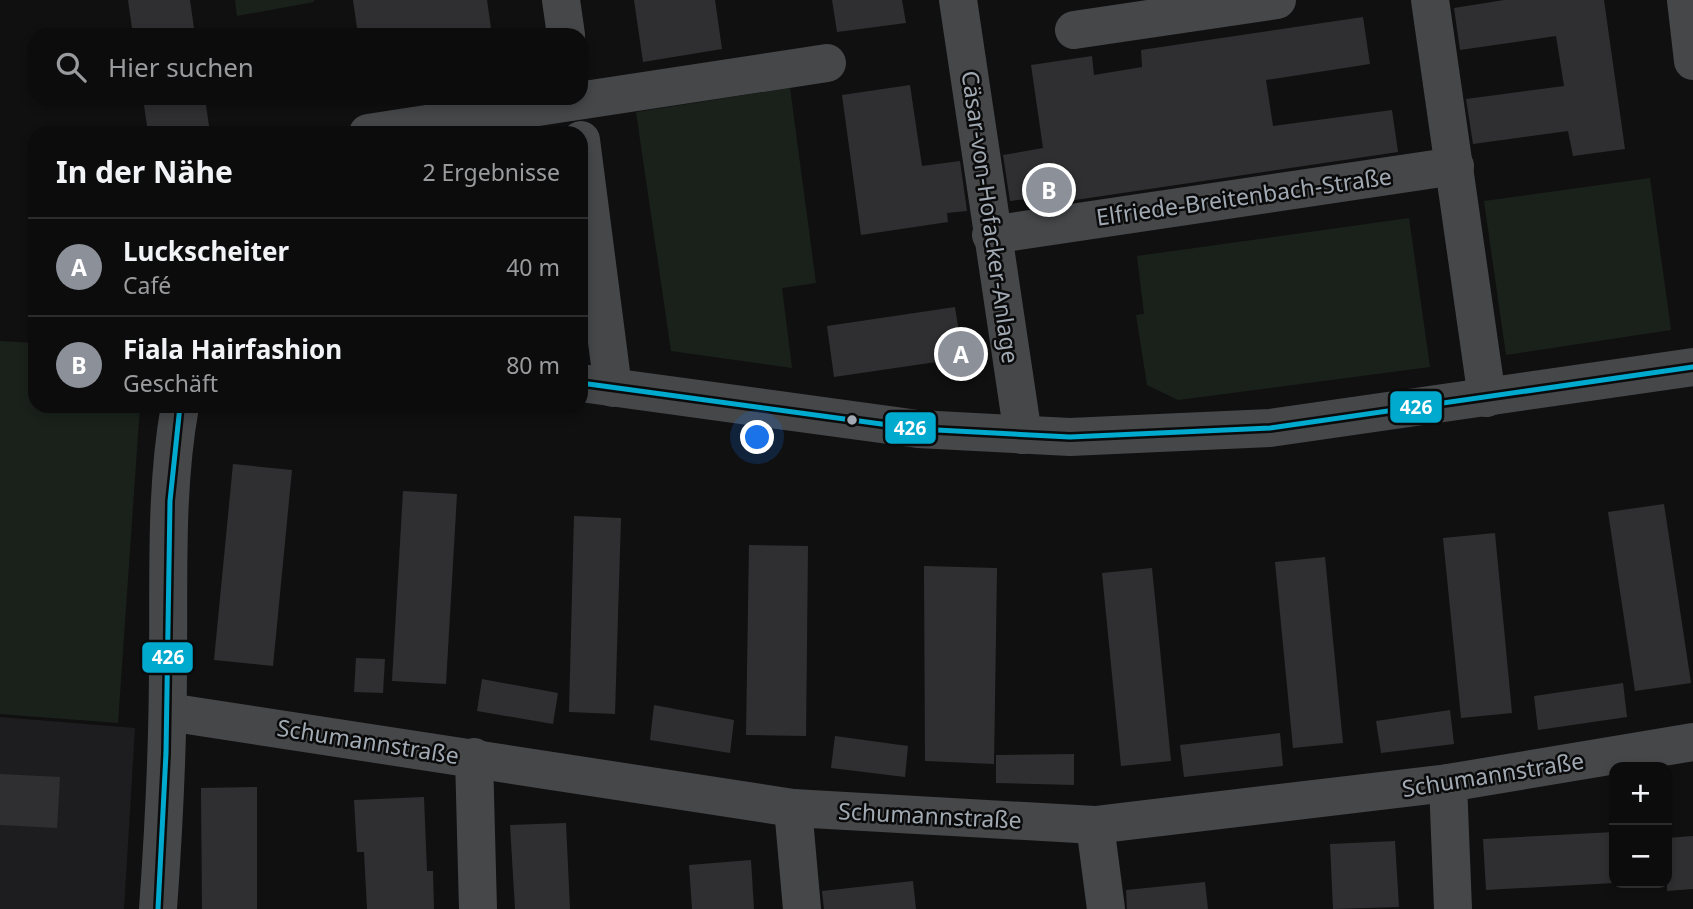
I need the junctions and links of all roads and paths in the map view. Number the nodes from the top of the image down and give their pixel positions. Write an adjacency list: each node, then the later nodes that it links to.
1 (561, 0): 6 (street)
2 (958, 0): 13 (street, Cäsar-von-Hofacker-Anlage)
3 (1277, 0): 7 (street)
4 (1430, 0): 12 (street)
5 (1688, 10): 8 (street)
6 (565, 28)
7 (1074, 30)
8 (1693, 61)
9 (827, 63): 10 (street)
10 (578, 119): 11 (street)
11 (473, 126)
12 (1455, 166): 13 (street, Elfriede-Breitenbach-Straße); 17 (street)
13 (991, 235): 19 (street, Cäsar-von-Hofacker-Anlage)
14 (588, 259): 16 (street)
15 (1693, 367): 17 (street)
16 (597, 385): 19 (street)
17 (1486, 398): 19 (street)
18 (179, 413): 20 (street)
19 (1023, 435)
20 (168, 712): 22 (street, Schumannstraße); 26 (street)
21 (1693, 742): 23 (street, Schumannstraße)
22 (474, 757): 24 (street, Schumannstraße); 27 (street)
23 (1448, 783): 25 (street, Schumannstraße); 30 (street)
24 (793, 808): 25 (street, Schumannstraße); 28 (street)
25 (1095, 825): 29 (street)
26 (158, 909)
27 (478, 909)
28 (802, 909)
29 (1106, 909)
30 (1452, 909)

